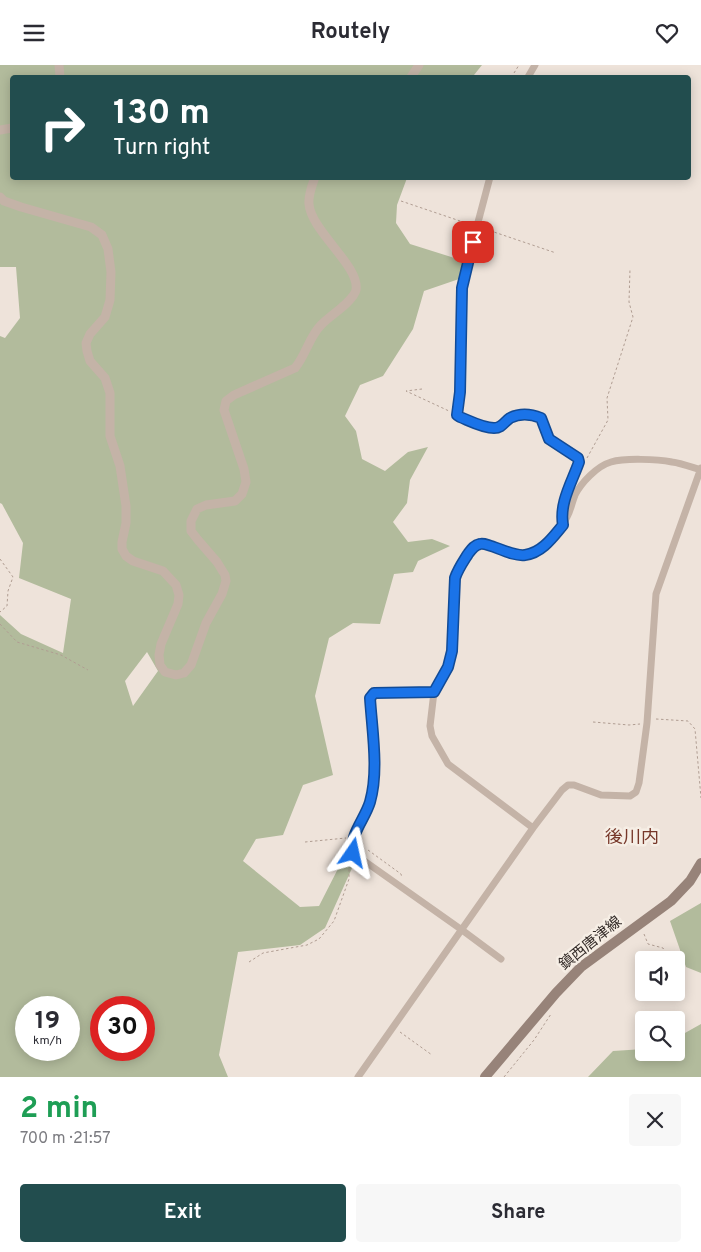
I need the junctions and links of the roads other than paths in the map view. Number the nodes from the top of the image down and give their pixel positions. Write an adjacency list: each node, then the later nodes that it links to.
1 (314, 180): 3 (street)
2 (489, 180): 5 (street)
3 (0, 197)
4 (701, 469): 5 (street); 7 (street)
5 (563, 525): 6 (street)
6 (434, 692): 7 (street); 9 (street)
7 (533, 828): 9 (street)
8 (701, 863): 12 (main road, 鎮西唐津線)
9 (462, 930): 10 (street); 11 (street)
10 (501, 959)
11 (358, 1077)
12 (485, 1077)

